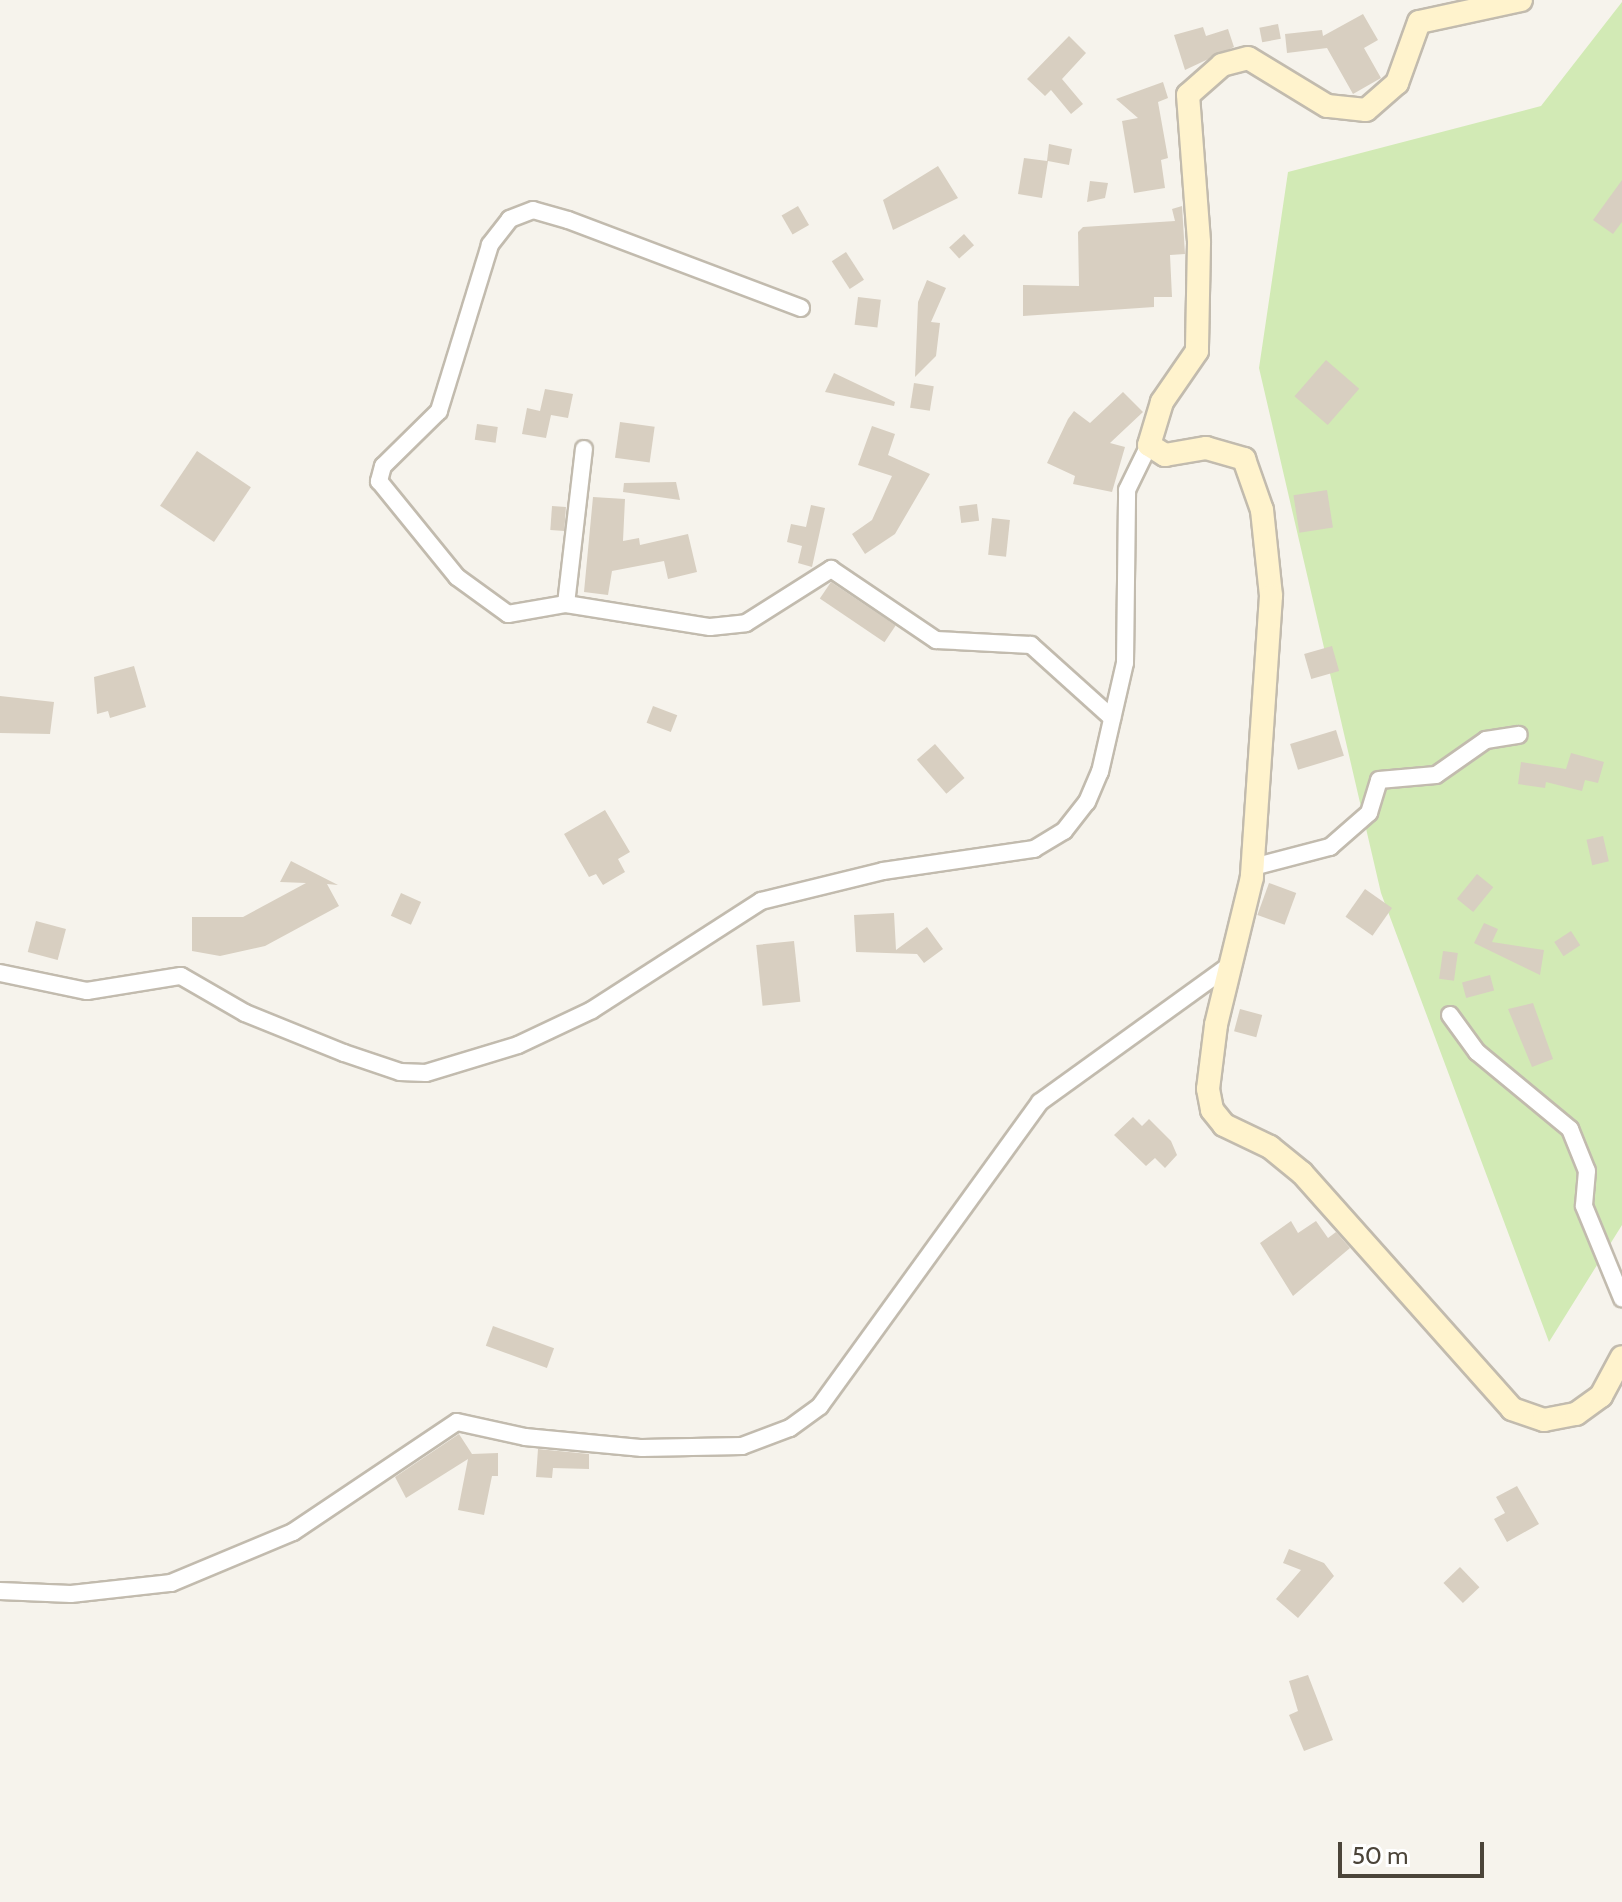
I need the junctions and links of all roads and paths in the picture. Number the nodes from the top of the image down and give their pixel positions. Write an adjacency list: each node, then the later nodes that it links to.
1 (1521, 0): 3 (street)
2 (801, 308): 5 (street)
3 (1149, 445): 6 (street); 8 (street)
4 (584, 449): 5 (street)
5 (566, 604): 6 (street)
6 (1112, 718): 10 (street)
7 (1519, 735): 8 (street)
8 (1253, 867): 9 (street)
9 (1231, 964): 13 (street); 14 (street)
10 (0, 973)
11 (1450, 1015): 12 (street)
12 (1622, 1298)
13 (1622, 1357)
14 (0, 1591)

